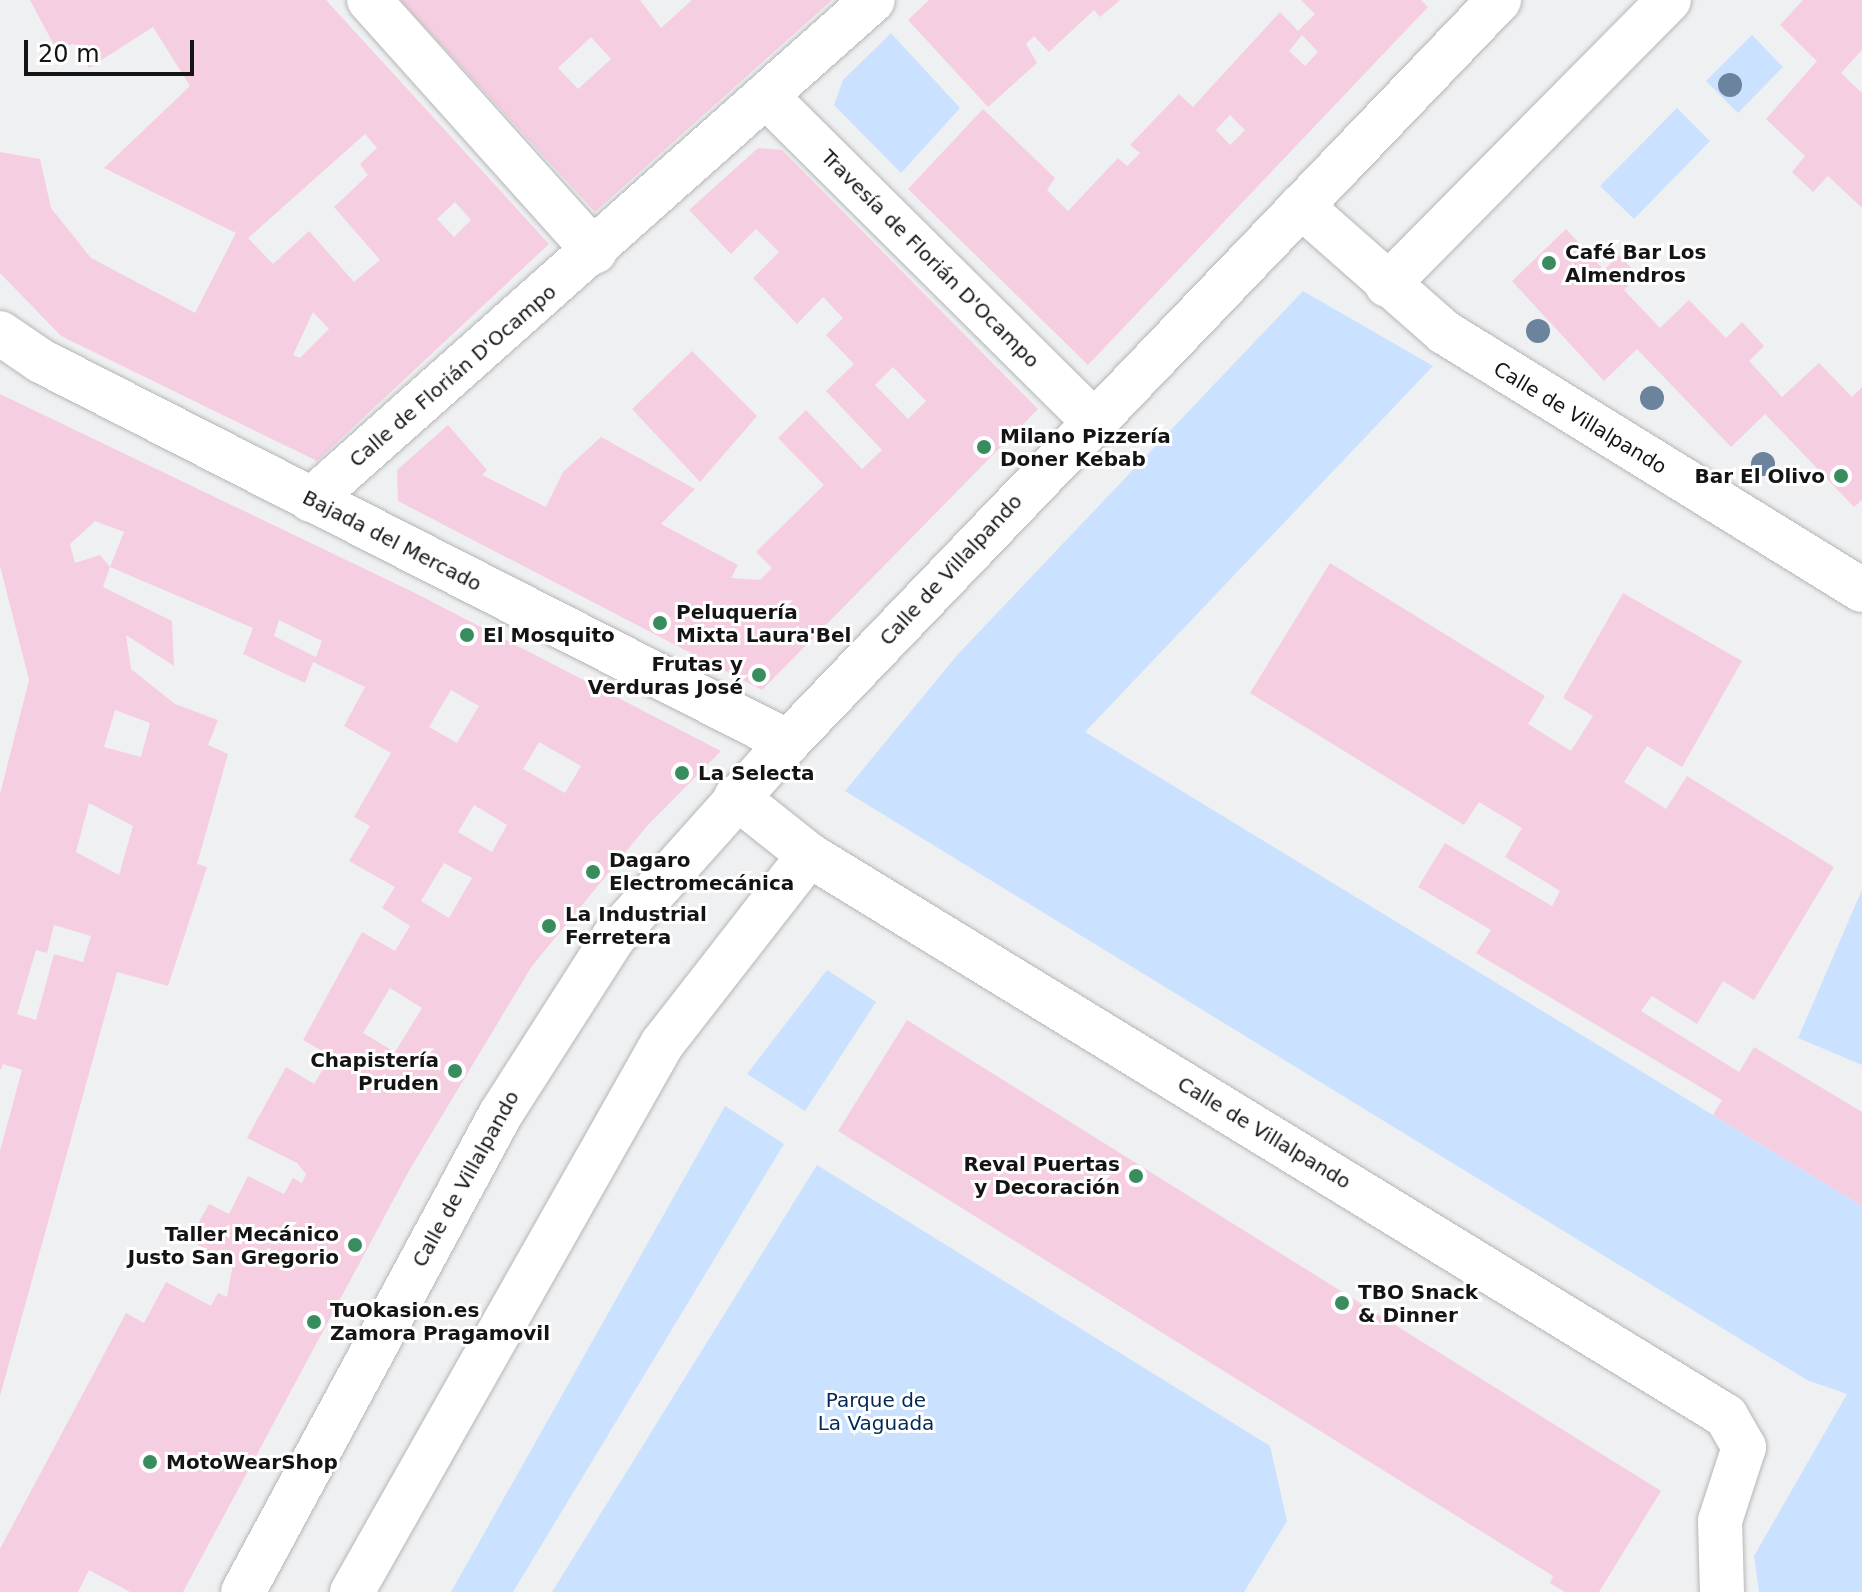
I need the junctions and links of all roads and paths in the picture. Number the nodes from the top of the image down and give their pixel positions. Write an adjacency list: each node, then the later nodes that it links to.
1 (369, 0): 7 (street)
2 (873, 0): 5 (street, Calle de Florián D'Ocampo)
3 (1669, 0): 8 (street)
4 (1497, 1): 6 (street, Calle de Villalpando)
5 (767, 97): 7 (street, Calle de Florián D'Ocampo); 10 (street, Travesía de Florián D'Ocampo)
6 (1301, 206): 8 (street, Calle de Villalpando); 10 (street, Calle de Villalpando)
7 (595, 252): 11 (street, Calle de Florián D'Ocampo)
8 (1387, 285): 12 (street, Calle de Villalpando)
9 (0, 333): 11 (street, Bajada del Mercado)
10 (1092, 420): 13 (street, Calle de Villalpando)
11 (311, 500): 13 (street, Bajada del Mercado)
12 (1862, 590)
13 (788, 742): 14 (street, Calle de Villalpando)
14 (736, 797): 15 (street, Calle de Villalpando); 16 (street, Calle de Villalpando)
15 (809, 855): 17 (street); 18 (street, Calle de Villalpando)
16 (243, 1592)
17 (352, 1592)
18 (1722, 1592)

